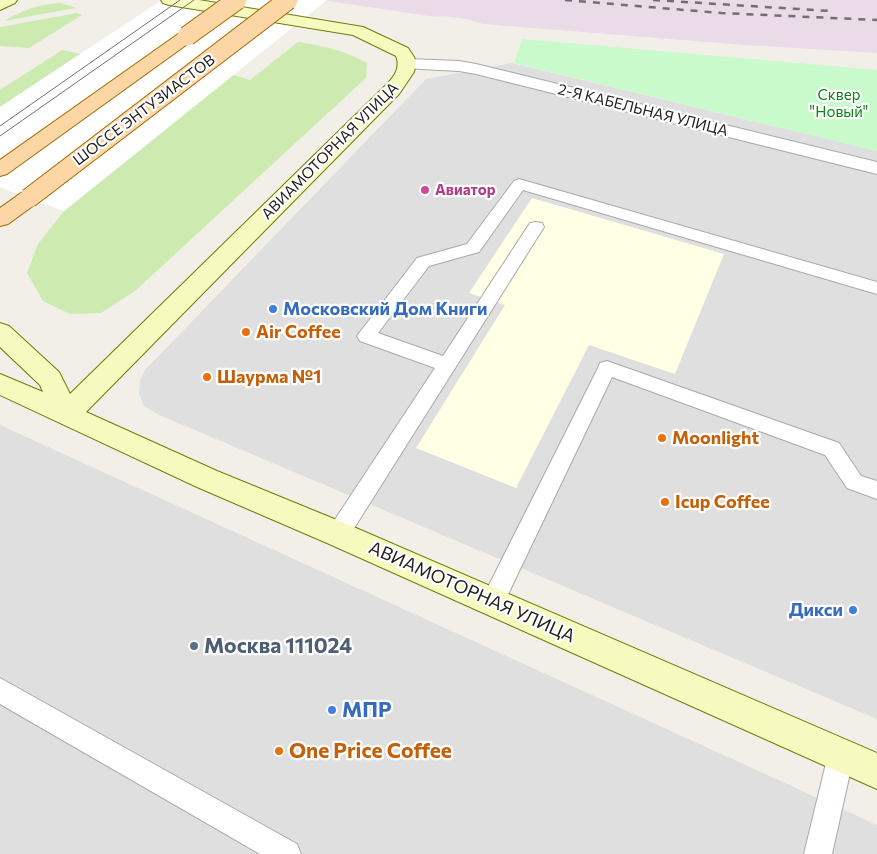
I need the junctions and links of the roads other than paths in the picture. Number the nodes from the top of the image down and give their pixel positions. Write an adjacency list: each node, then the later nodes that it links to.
1 (9, 0): 5 (main road)
2 (169, 0): 6 (main road, АВИАМОТОРНАЯ УЛИЦА)
3 (237, 0): 8 (main road, ШОССЕ ЭНТУЗИАСТОВ, bridge)
4 (288, 0): 9 (main road, ШОССЕ ЭНТУЗИАСТОВ, bridge)
5 (0, 4)
6 (408, 64): 7 (street, 2-Я КАБЕЛЬНАЯ УЛИЦА); 15 (main road, АВИАМОТОРНАЯ УЛИЦА)
7 (877, 168)
8 (0, 170)
9 (2, 220)
10 (536, 227): 13 (lane)
11 (877, 288): 13 (lane)
12 (0, 332): 15 (main road)
13 (447, 365): 17 (lane)
14 (0, 384): 15 (main road, АВИАМОТОРНАЯ УЛИЦА)
15 (67, 414): 17 (main road, АВИАМОТОРНАЯ УЛИЦА)
16 (877, 490): 18 (lane)
17 (338, 534): 18 (main road, АВИАМОТОРНАЯ УЛИЦА)
18 (493, 601): 20 (main road, АВИАМОТОРНАЯ УЛИЦА)
19 (0, 690): 22 (lane)
20 (841, 754): 21 (main road, АВИАМОТОРНАЯ УЛИЦА); 23 (lane)
21 (877, 770)
22 (287, 854)
23 (818, 854)

